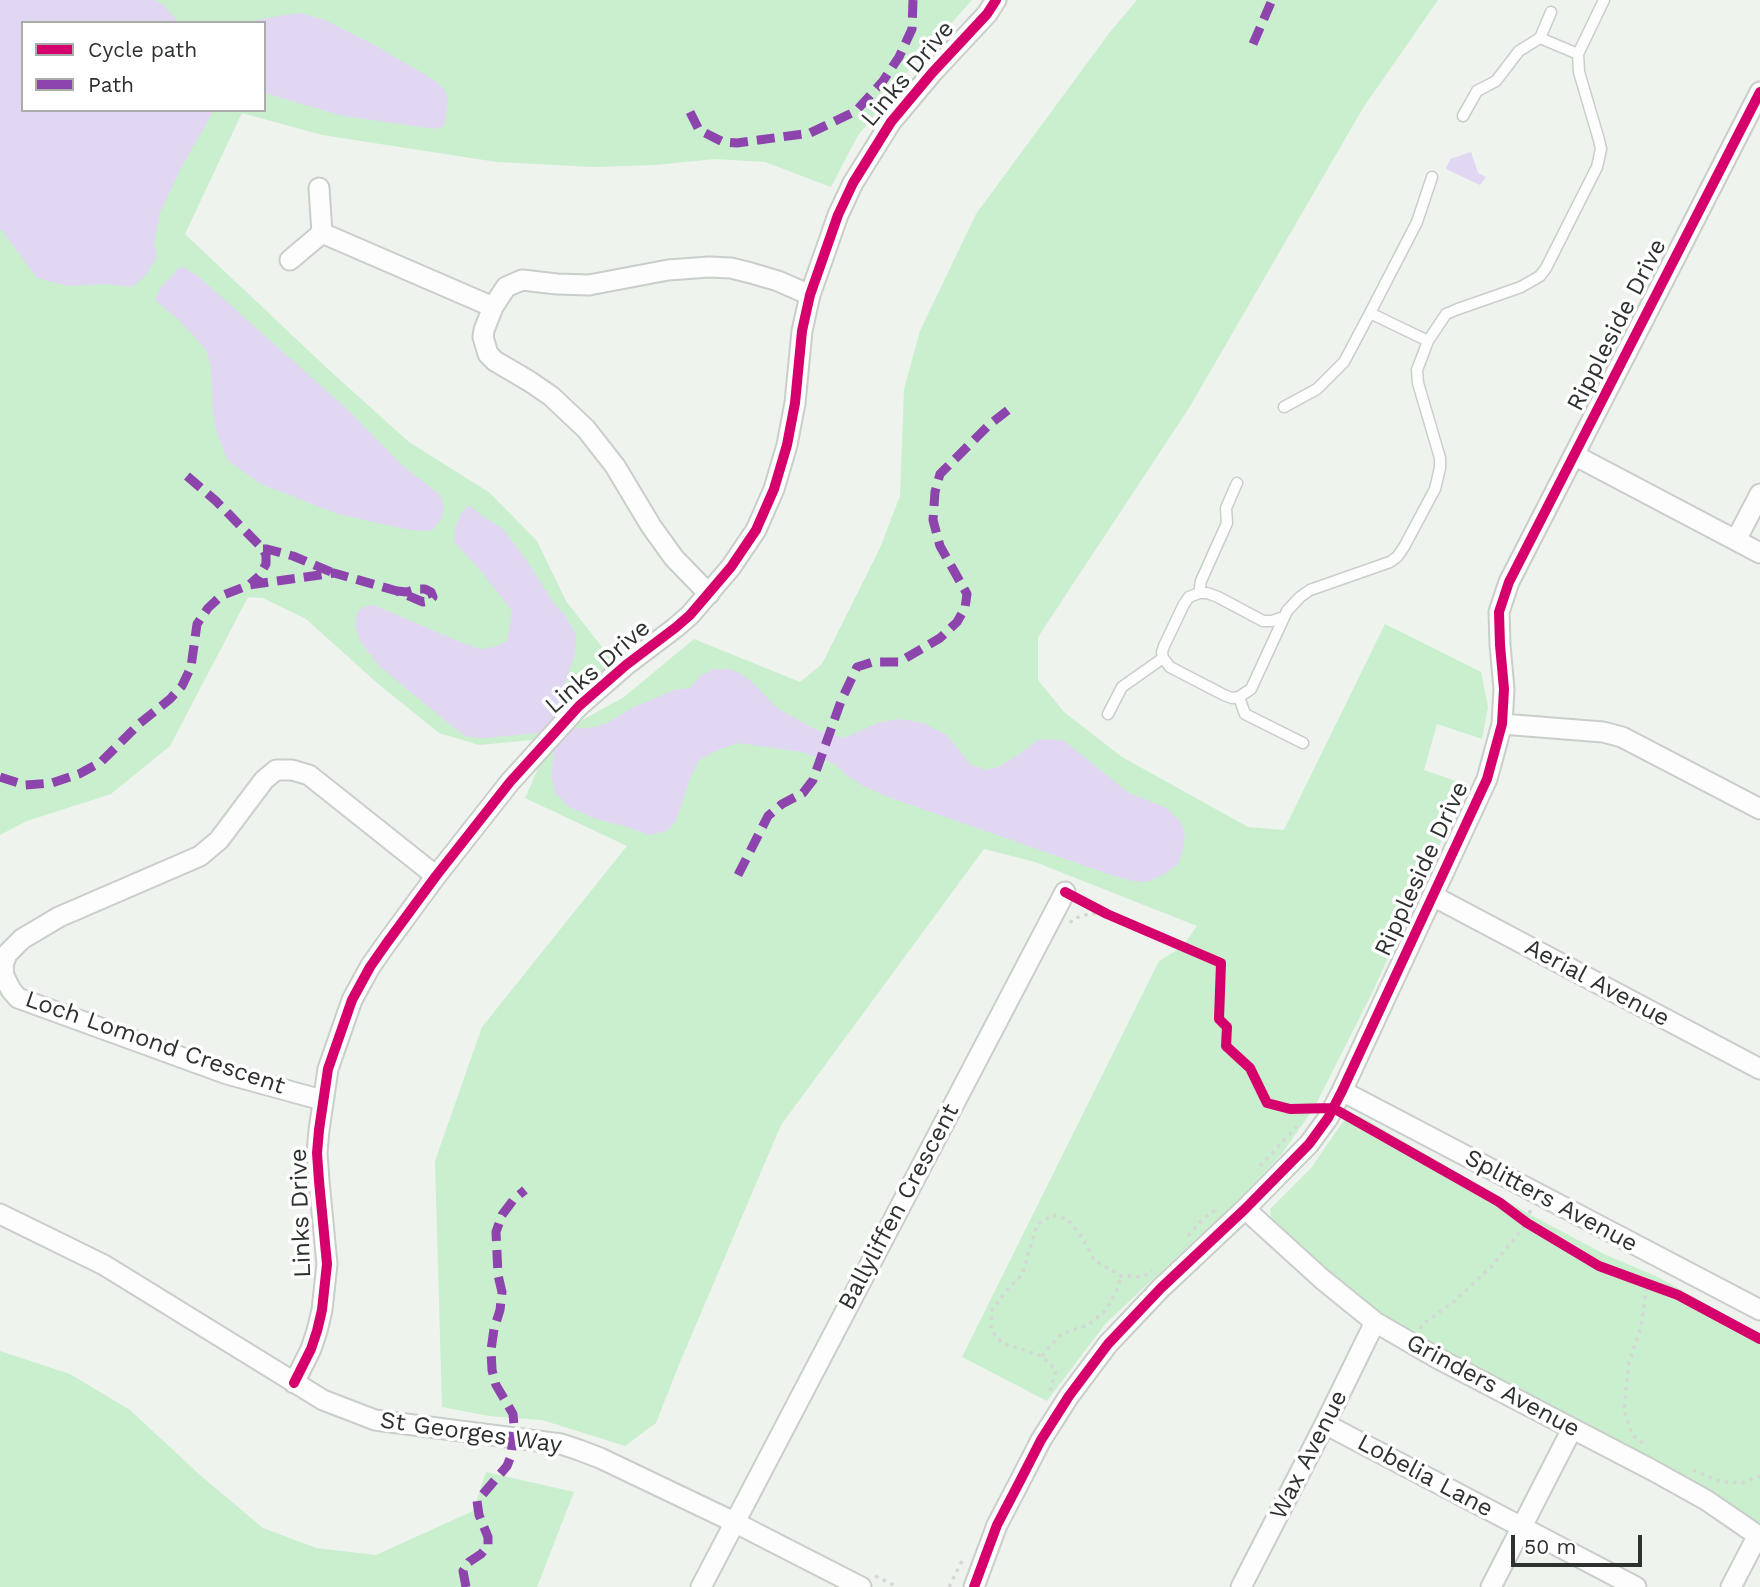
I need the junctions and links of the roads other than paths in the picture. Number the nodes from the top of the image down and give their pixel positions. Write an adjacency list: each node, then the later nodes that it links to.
1 (996, 0): 12 (street, Links Drive)
2 (1604, 0): 5 (lane)
3 (1551, 12): 4 (lane)
4 (1540, 37): 5 (lane); 7 (lane)
5 (1578, 54): 15 (lane)
6 (1760, 92): 17 (street, Rippleside Drive)
7 (1462, 116)
8 (1432, 177): 14 (lane)
9 (319, 188): 10 (street)
10 (323, 233): 11 (street); 13 (street)
11 (290, 260)
12 (810, 295): 13 (street); 23 (street, Links Drive)
13 (493, 307): 23 (street)
14 (1370, 313): 15 (lane); 16 (lane)
15 (1428, 341): 24 (lane)
16 (1284, 407)
17 (1574, 455): 20 (street); 28 (street, Rippleside Drive)
18 (1237, 483): 22 (lane)
19 (1760, 494): 20 (street)
20 (1737, 540): 21 (street)
21 (1760, 553)
22 (1199, 593): 24 (lane); 25 (lane)
23 (709, 594): 31 (street, Links Drive)
24 (1284, 617): 26 (lane)
25 (1163, 658): 26 (lane); 27 (lane)
26 (1239, 697): 29 (lane)
27 (1108, 714)
28 (1502, 724): 30 (street); 33 (street, Rippleside Drive)
29 (1303, 743)
30 (1760, 809)
31 (436, 876): 36 (street, Links Drive); 36 (street, Loch Lomond Crescent)
32 (1065, 892): 44 (street, Ballyliffen Crescent)
33 (1433, 896): 34 (street, Aerial Avenue); 35 (street, Rippleside Drive)
34 (1760, 1069)
35 (1342, 1091): 37 (street, Rippleside Drive); 39 (street, Splitters Avenue)
36 (322, 1100): 41 (street, Links Drive)
37 (1245, 1209): 40 (street, Grinders Avenue); 49 (street, Rippleside Drive)
38 (0, 1214): 41 (street, St Georges Way)
39 (1760, 1310)
40 (1375, 1322): 42 (street, Wax Avenue); 43 (street, Grinders Avenue)
41 (294, 1383): 44 (street, St Georges Way)
42 (1325, 1424): 45 (street, Lobelia Lane); 50 (street, Wax Avenue)
43 (1572, 1429): 45 (street); 46 (street, Grinders Avenue)
44 (734, 1522): 47 (street, Ballyliffen Crescent); 48 (street, St Georges Way)
45 (1522, 1527): 51 (street); 52 (street, Lobelia Lane)
46 (1759, 1536): 53 (street)
47 (701, 1587)
48 (861, 1587)
49 (974, 1587)
50 (1241, 1587)
51 (1491, 1587)
52 (1636, 1587)
53 (1731, 1587)

